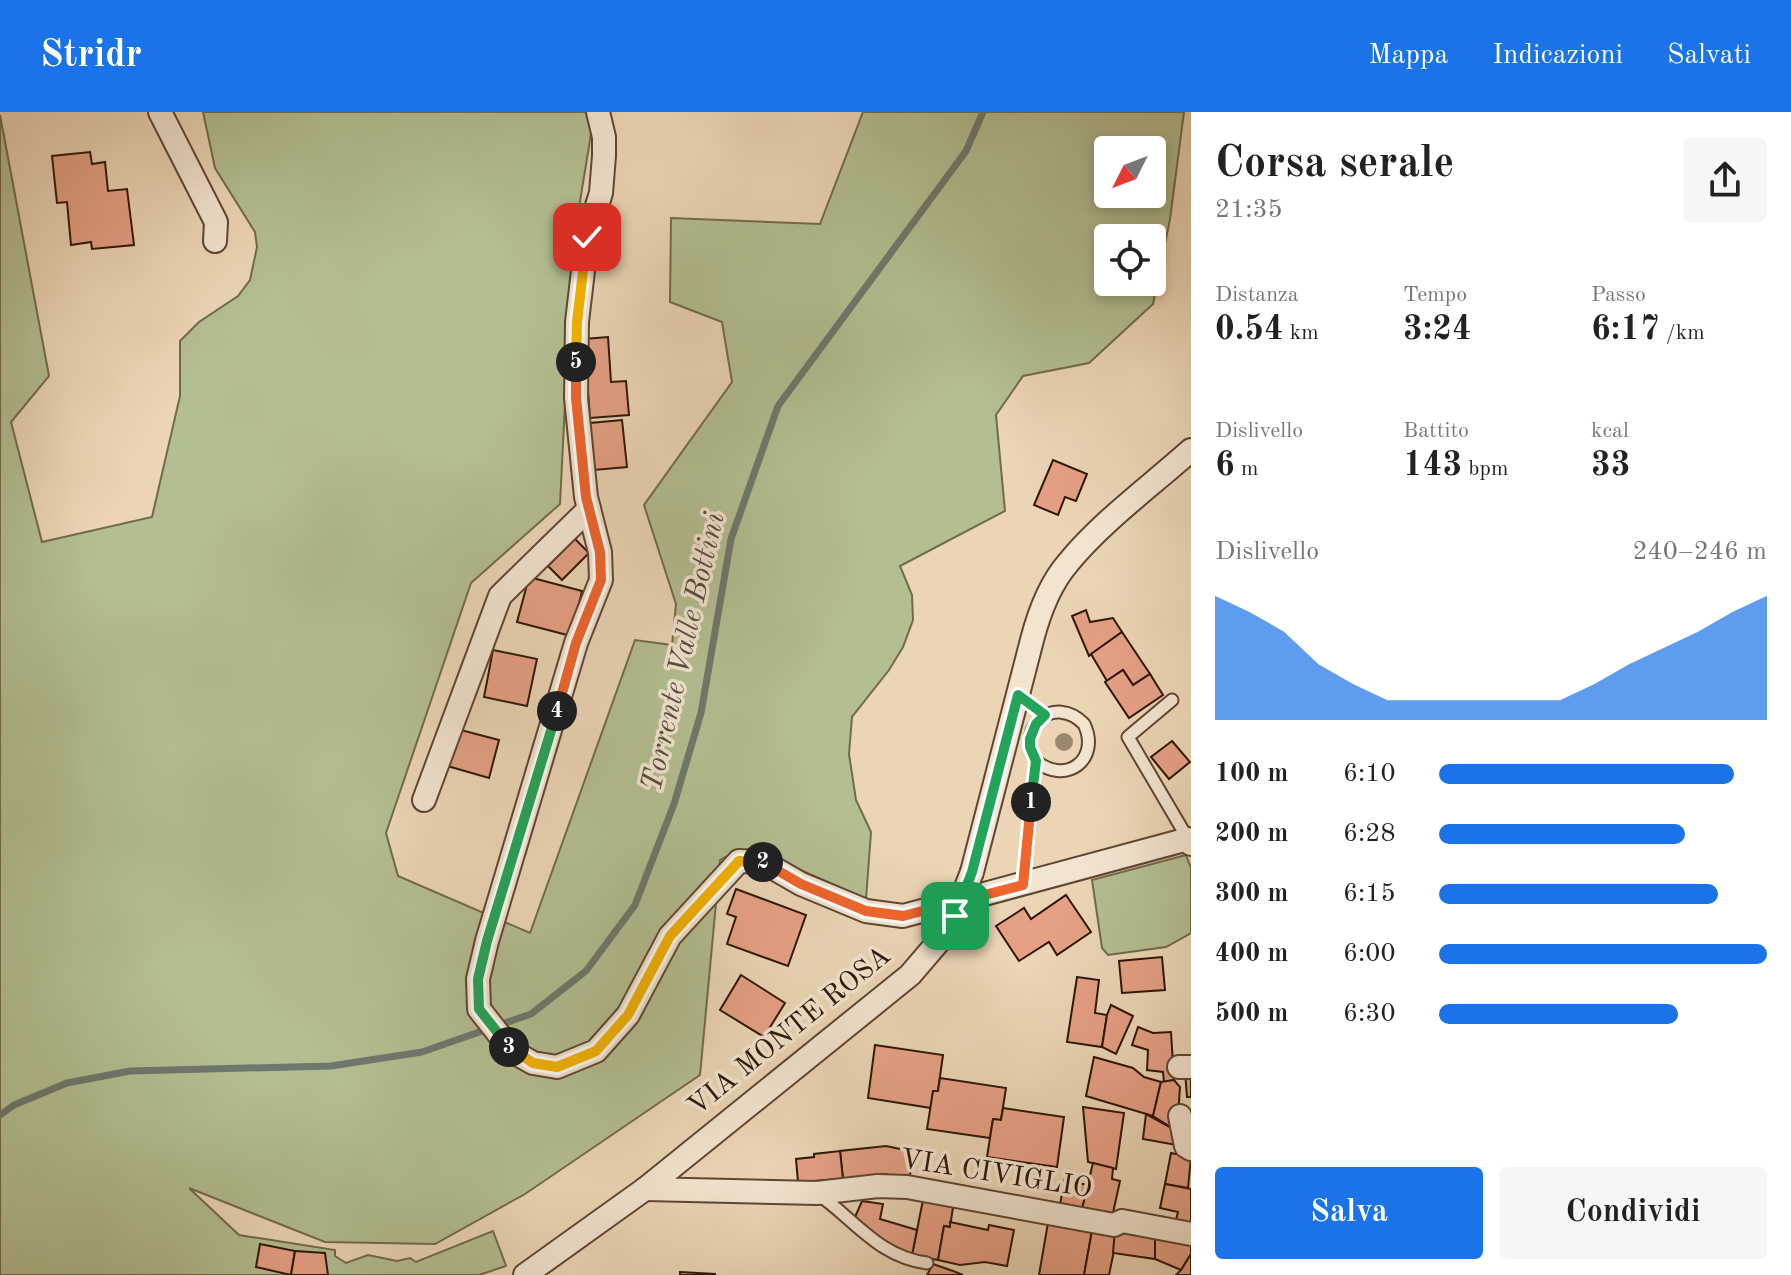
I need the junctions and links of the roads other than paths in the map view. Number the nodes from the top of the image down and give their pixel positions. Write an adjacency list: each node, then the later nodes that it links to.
1 (160, 112): 3 (street)
2 (598, 112): 5 (street)
3 (215, 241)
4 (1191, 450): 6 (street, VIA MONTE ROSA)
5 (589, 509): 10 (street); 12 (street)
6 (1018, 695): 8 (lane); 15 (street, VIA MONTE ROSA, bridge)
7 (1172, 700): 11 (lane)
8 (1045, 715): 9 (lane); 9 (lane)
9 (1036, 761): 12 (lane)
10 (424, 800)
11 (1190, 841): 12 (street)
12 (1023, 885)
13 (1180, 1116): 14 (street)
14 (1191, 1149)
15 (645, 1189): 16 (street, VIA CIVIGLIO); 19 (street, VIA MONTE ROSA)
16 (817, 1193): 17 (street, VIA CIVIGLIO); 18 (lane)
17 (1191, 1234)
18 (927, 1263)
19 (525, 1275)

